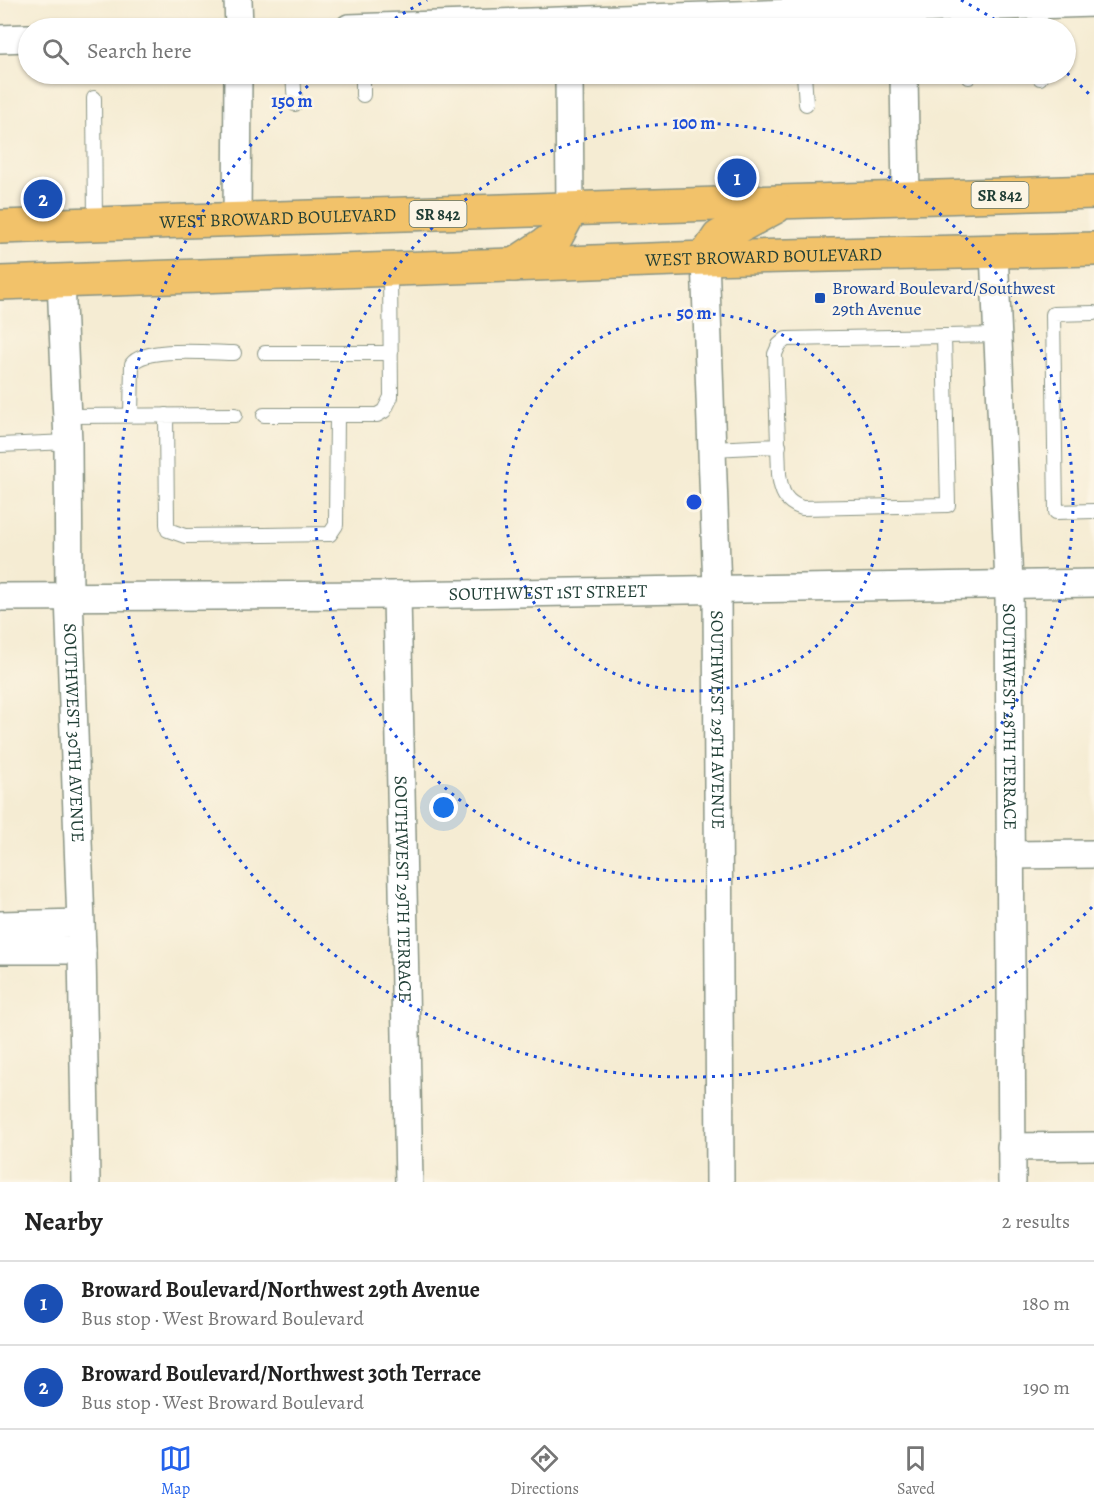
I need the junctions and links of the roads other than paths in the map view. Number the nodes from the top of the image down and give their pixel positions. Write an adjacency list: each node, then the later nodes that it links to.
1 (238, 0): 6 (street)
2 (1094, 3): 5 (street)
3 (903, 12): 9 (street); 10 (street)
4 (569, 17): 7 (street); 8 (street)
5 (1040, 17): 10 (street)
6 (239, 18)
7 (550, 18)
8 (598, 18)
9 (836, 18)
10 (966, 18)
11 (18, 38): 12 (street)
12 (0, 39)
13 (238, 84): 27 (street)
14 (294, 84): 21 (lane)
15 (363, 84): 19 (lane)
16 (569, 84): 26 (street)
17 (805, 84): 22 (lane)
18 (904, 84): 24 (street)
19 (363, 95)
20 (94, 98): 28 (lane)
21 (295, 104)
22 (806, 104)
23 (1094, 192): 24 (main road, WEST BROWARD BOULEVARD / SR 842)
24 (906, 198): 25 (main road, WEST BROWARD BOULEVARD / SR 842)
25 (782, 203): 26 (main road, WEST BROWARD BOULEVARD / SR 842); 32 (main road)
26 (570, 211): 27 (main road, WEST BROWARD BOULEVARD / SR 842); 33 (main road)
27 (237, 220): 28 (main road, WEST BROWARD BOULEVARD / SR 842)
28 (95, 224): 29 (main road, WEST BROWARD BOULEVARD / SR 842)
29 (0, 227)
30 (1094, 249): 31 (main road, WEST BROWARD BOULEVARD)
31 (994, 252): 32 (main road, WEST BROWARD BOULEVARD); 38 (street, SOUTHWEST 28TH TERRACE)
32 (705, 258): 33 (main road, WEST BROWARD BOULEVARD); 51 (street, SOUTHWEST 29TH AVENUE)
33 (514, 265): 34 (main road, WEST BROWARD BOULEVARD)
34 (390, 270): 35 (main road, WEST BROWARD BOULEVARD); 42 (lane)
35 (61, 282): 36 (main road, WEST BROWARD BOULEVARD); 48 (street, SOUTHWEST 30TH AVENUE)
36 (0, 283)
37 (1094, 313): 52 (lane)
38 (998, 335): 39 (lane); 54 (street, SOUTHWEST 28TH TERRACE)
39 (944, 336): 50 (lane); 50 (lane)
40 (234, 353): 43 (lane)
41 (264, 353): 42 (lane)
42 (391, 353): 47 (lane)
43 (131, 414): 44 (lane); 48 (lane)
44 (166, 415): 45 (lane); 47 (lane)
45 (235, 415)
46 (264, 415): 47 (lane)
47 (337, 415)
48 (68, 429): 49 (lane); 57 (street, SOUTHWEST 30TH AVENUE)
49 (0, 445)
50 (779, 446): 51 (lane)
51 (712, 449): 55 (street, SOUTHWEST 29TH AVENUE)
52 (1094, 511)
53 (1094, 583): 54 (street, SOUTHWEST 1ST STREET)
54 (1009, 584): 55 (street, SOUTHWEST 1ST STREET); 60 (street, SOUTHWEST 28TH TERRACE)
55 (717, 589): 56 (street, SOUTHWEST 1ST STREET); 69 (street, SOUTHWEST 29TH AVENUE)
56 (397, 595): 57 (street, SOUTHWEST 1ST STREET); 68 (street, SOUTHWEST 29TH TERRACE)
57 (69, 596): 58 (street, SOUTHWEST 1ST STREET); 61 (street, SOUTHWEST 30TH AVENUE)
58 (0, 597)
59 (1094, 854): 60 (street)
60 (1010, 855): 66 (street, SOUTHWEST 28TH TERRACE)
61 (80, 923): 62 (street); 64 (street, SOUTHWEST 30TH AVENUE)
62 (0, 925)
63 (0, 950): 64 (street)
64 (82, 950): 67 (street, SOUTHWEST 30TH AVENUE)
65 (1094, 1146): 66 (street)
66 (1011, 1147): 70 (street, SOUTHWEST 28TH TERRACE)
67 (86, 1182)
68 (409, 1182)
69 (720, 1182)
70 (1012, 1182)

